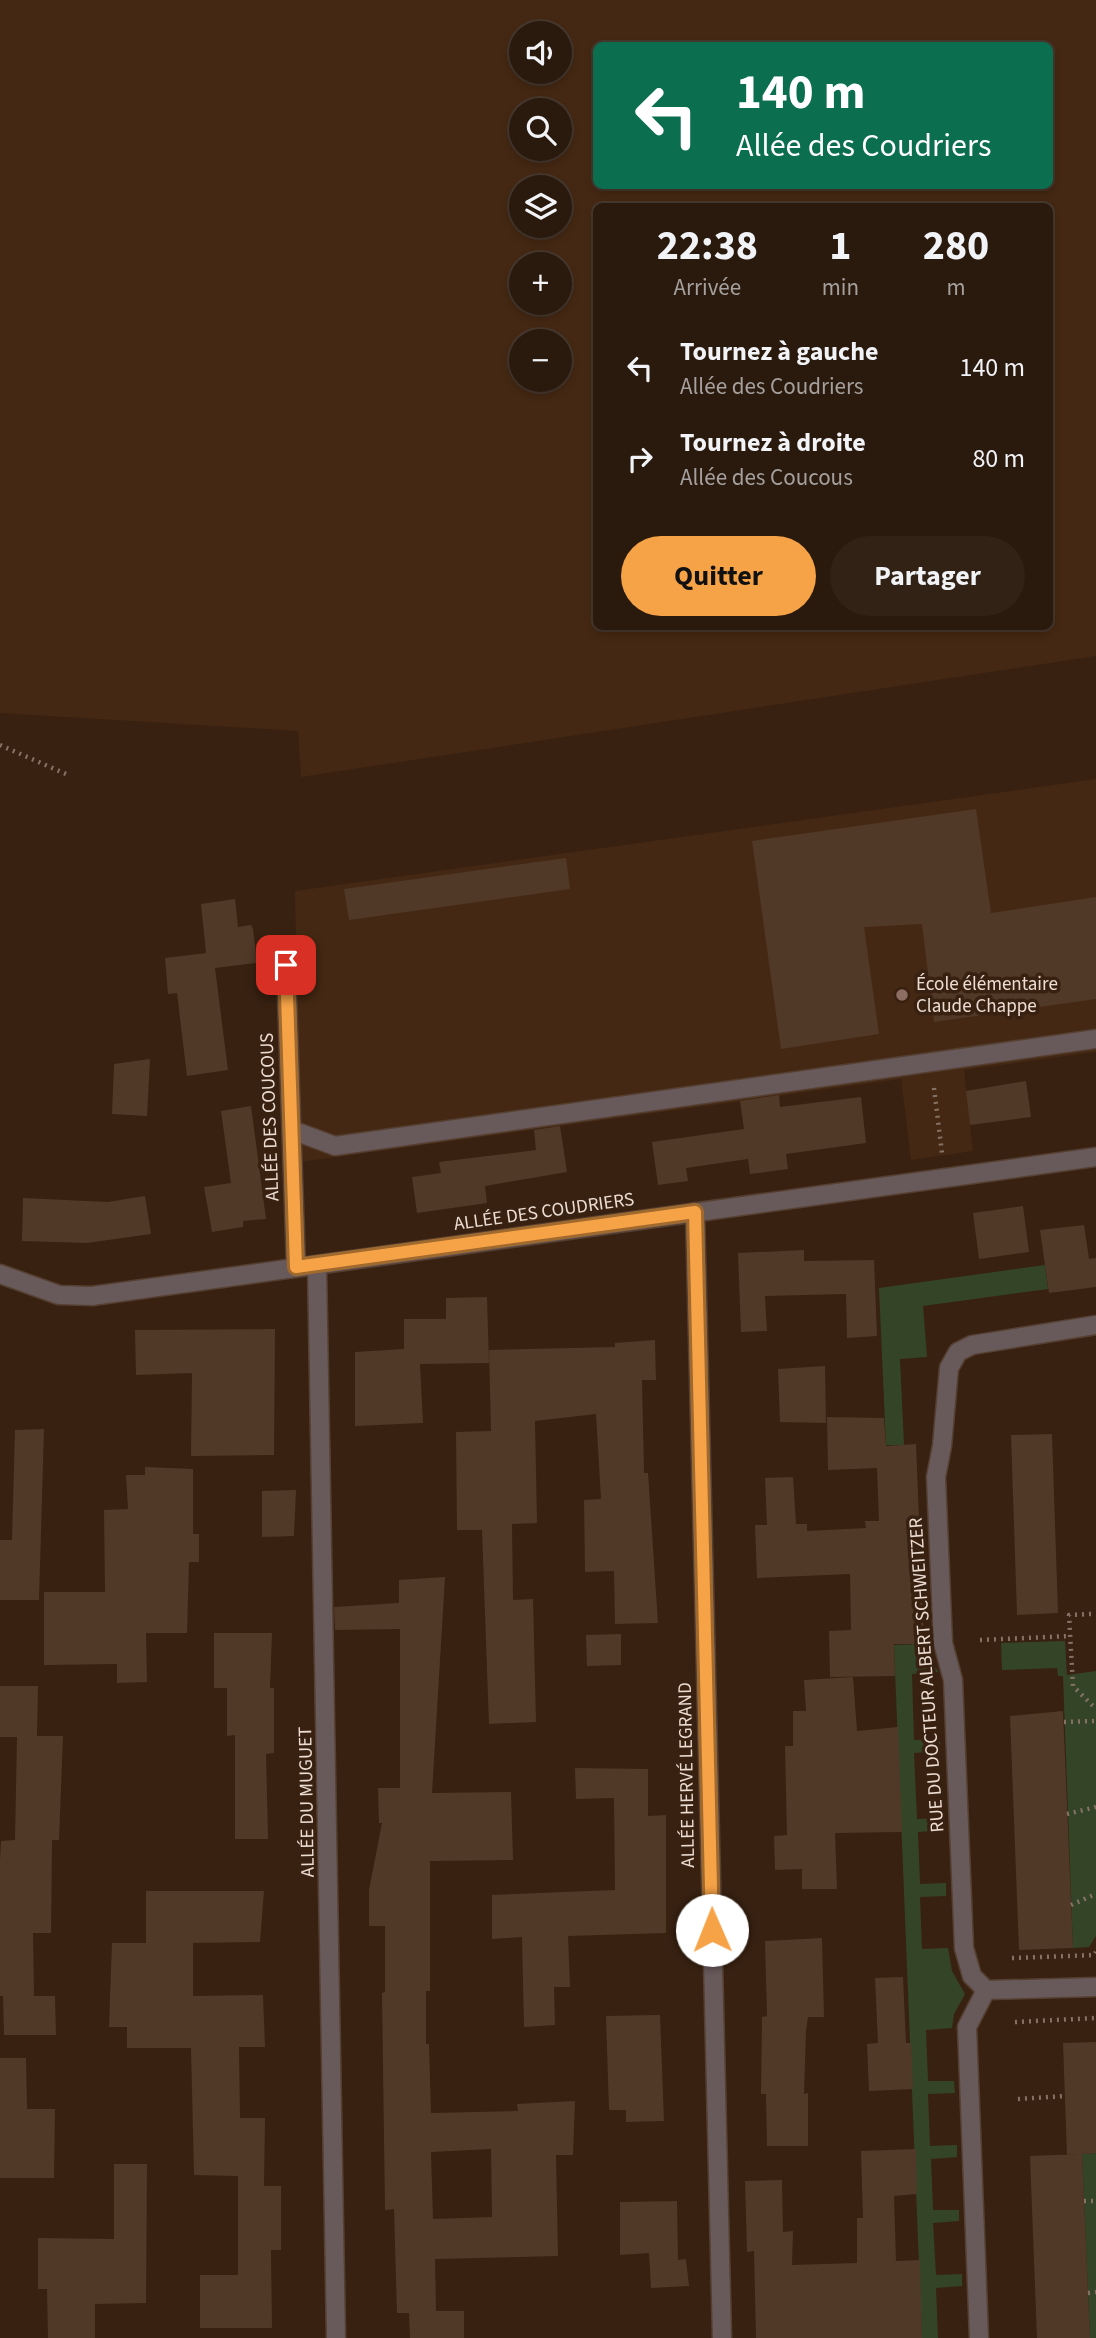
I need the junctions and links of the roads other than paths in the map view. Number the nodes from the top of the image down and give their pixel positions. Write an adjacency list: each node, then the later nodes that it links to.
1 (286, 965): 3 (street, ALLÉE DES COUCOUS)
2 (1096, 1039): 3 (street)
3 (292, 1130): 7 (street, ALLÉE DES COUCOUS)
4 (1096, 1157): 5 (street, ALLÉE DES COUDRIERS)
5 (695, 1212): 6 (street, ALLÉE DES COUDRIERS); 13 (street, ALLÉE HERVÉ LEGRAND)
6 (317, 1266): 7 (street, ALLÉE DES COUDRIERS); 12 (street, ALLÉE DU MUGUET)
7 (296, 1267): 8 (street, ALLÉE DES COUDRIERS)
8 (0, 1274)
9 (1096, 1325): 11 (street, RUE DU DOCTEUR ALBERT SCHWEITZER)
10 (1096, 1987): 11 (street)
11 (986, 1990): 14 (street)
12 (336, 2338)
13 (722, 2338)
14 (979, 2338)

